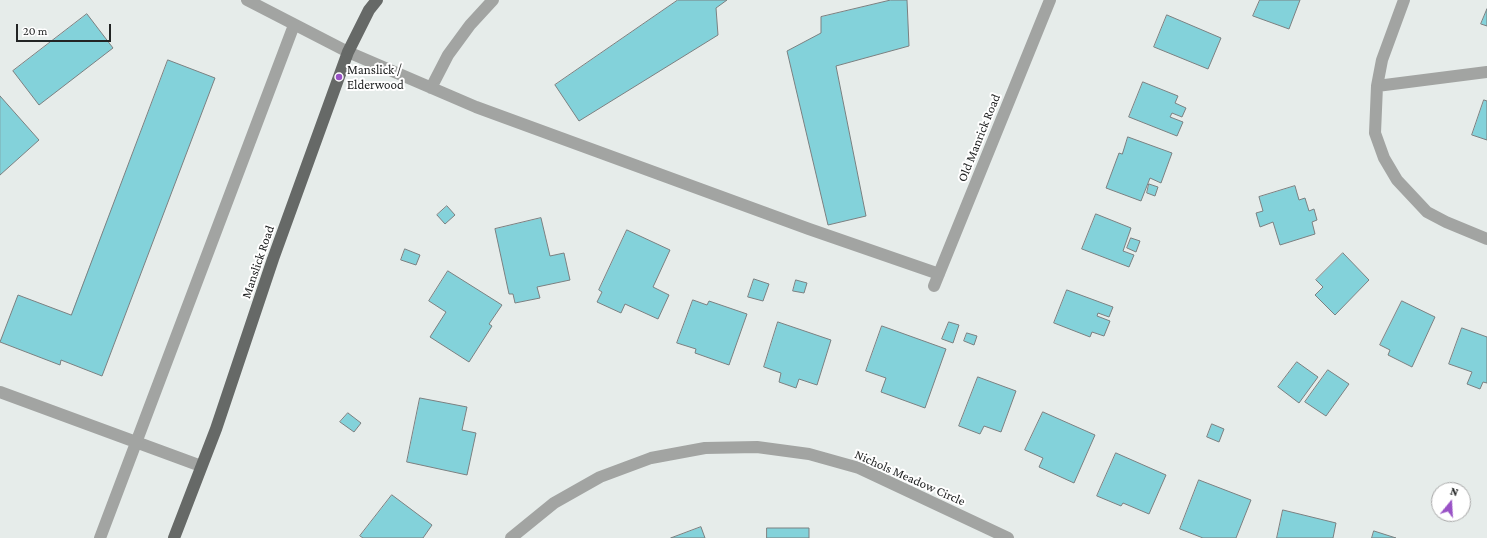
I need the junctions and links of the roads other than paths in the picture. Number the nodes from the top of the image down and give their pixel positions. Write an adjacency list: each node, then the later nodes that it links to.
1 (247, 0): 6 (street)
2 (377, 0): 7 (main road, Manslick Road)
3 (493, 0): 10 (street)
4 (1050, 0): 12 (street, Old Manrick Road)
5 (1404, 0): 9 (street)
6 (294, 25): 7 (street); 15 (street)
7 (348, 52): 10 (street); 16 (main road, Manslick Road)
8 (1487, 72): 9 (street)
9 (1377, 86): 11 (street)
10 (431, 88): 12 (street)
11 (1487, 239)
12 (939, 274): 13 (street, Old Manrick Road)
13 (934, 286)
14 (0, 392): 15 (street)
15 (136, 442): 16 (street); 17 (street)
16 (201, 466): 18 (main road, Manslick Road)
17 (100, 538)
18 (174, 538)
19 (510, 538): 20 (street, Nichols Meadow Circle)
20 (1008, 538)

